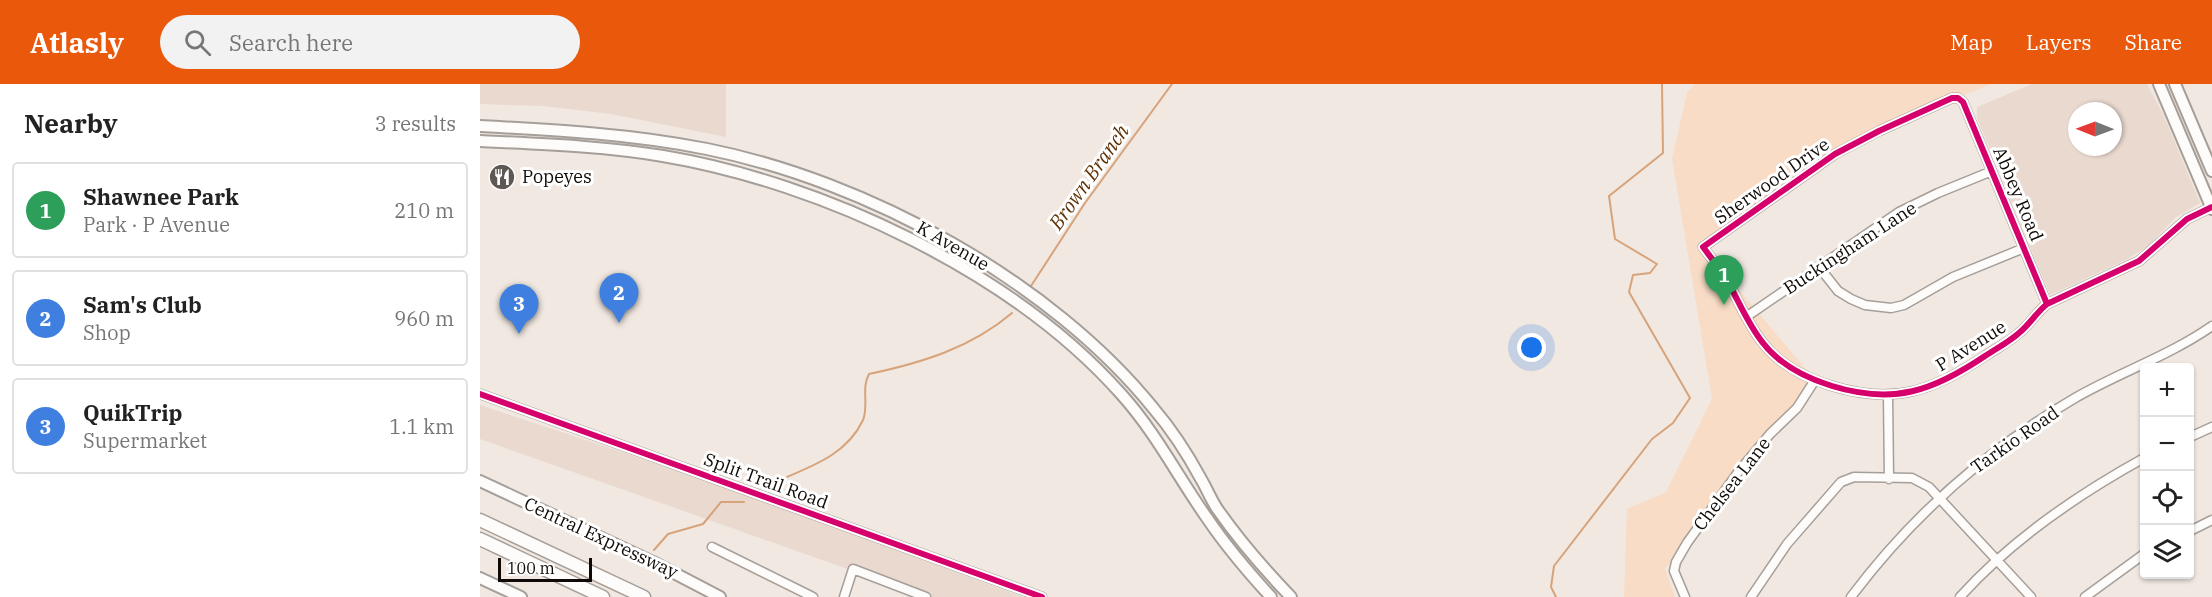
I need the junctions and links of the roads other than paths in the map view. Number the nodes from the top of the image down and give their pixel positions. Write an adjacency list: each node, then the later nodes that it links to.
1 (2160, 84): 10 (main road)
2 (2175, 84): 7 (main road)
3 (1958, 98): 6 (street, Abbey Road); 13 (street, Sherwood Drive)
4 (480, 126): 8 (main road, K Avenue)
5 (480, 141): 9 (main road, K Avenue)
6 (1992, 171): 14 (street, Abbey Road); 16 (street, Buckingham Lane)
7 (2212, 171)
8 (812, 180): 9 (main road); 11 (main road, K Avenue)
9 (806, 194): 12 (main road, K Avenue)
10 (2212, 208): 18 (street, P Avenue)
11 (906, 219): 12 (main road); 15 (main road, K Avenue)
12 (899, 233): 17 (main road, K Avenue)
13 (1703, 247): 19 (street, P Avenue)
14 (2024, 248): 16 (street); 18 (street, Abbey Road)
15 (978, 259): 17 (main road); 21 (main road, K Avenue)
16 (1819, 267): 19 (street, Buckingham Lane)
17 (970, 273): 22 (main road, K Avenue)
18 (2047, 304): 25 (street, P Avenue)
19 (1746, 317): 23 (street, P Avenue)
20 (2212, 326): 31 (street, Tarkio Road)
21 (1084, 337): 22 (main road); 32 (main road, K Avenue)
22 (1074, 348): 33 (main road, K Avenue)
23 (1815, 380): 25 (street, P Avenue); 53 (street, Chelsea Lane)
24 (480, 394): 51 (street, Split Trail Road)
25 (1888, 395): 29 (street)
26 (2212, 426): 27 (street)
27 (2194, 435)
28 (2140, 461): 40 (street)
29 (1888, 478): 31 (street); 54 (street)
30 (480, 481): 47 (main road, Central Expressway)
31 (1940, 498): 40 (street); 55 (street, Tarkio Road)
32 (1217, 509): 33 (main road); 43 (main road, K Avenue)
33 (1205, 517): 52 (main road, K Avenue)
34 (480, 520): 46 (highway, Central Expressway)
35 (2212, 520): 36 (street)
36 (2194, 529)
37 (480, 539): 45 (highway)
38 (712, 548): 48 (street)
39 (2140, 558): 58 (street)
40 (1997, 560): 56 (street); 57 (street)
41 (480, 578): 44 (main road)
42 (905, 593): 49 (street); 50 (street)
43 (1287, 596)
44 (521, 597)
45 (603, 597)
46 (644, 597)
47 (720, 597)
48 (813, 597)
49 (843, 597)
50 (926, 597)
51 (1042, 597)
52 (1271, 597)
53 (1685, 597)
54 (1750, 597)
55 (1851, 597)
56 (1960, 597)
57 (2031, 597)
58 (2085, 597)

